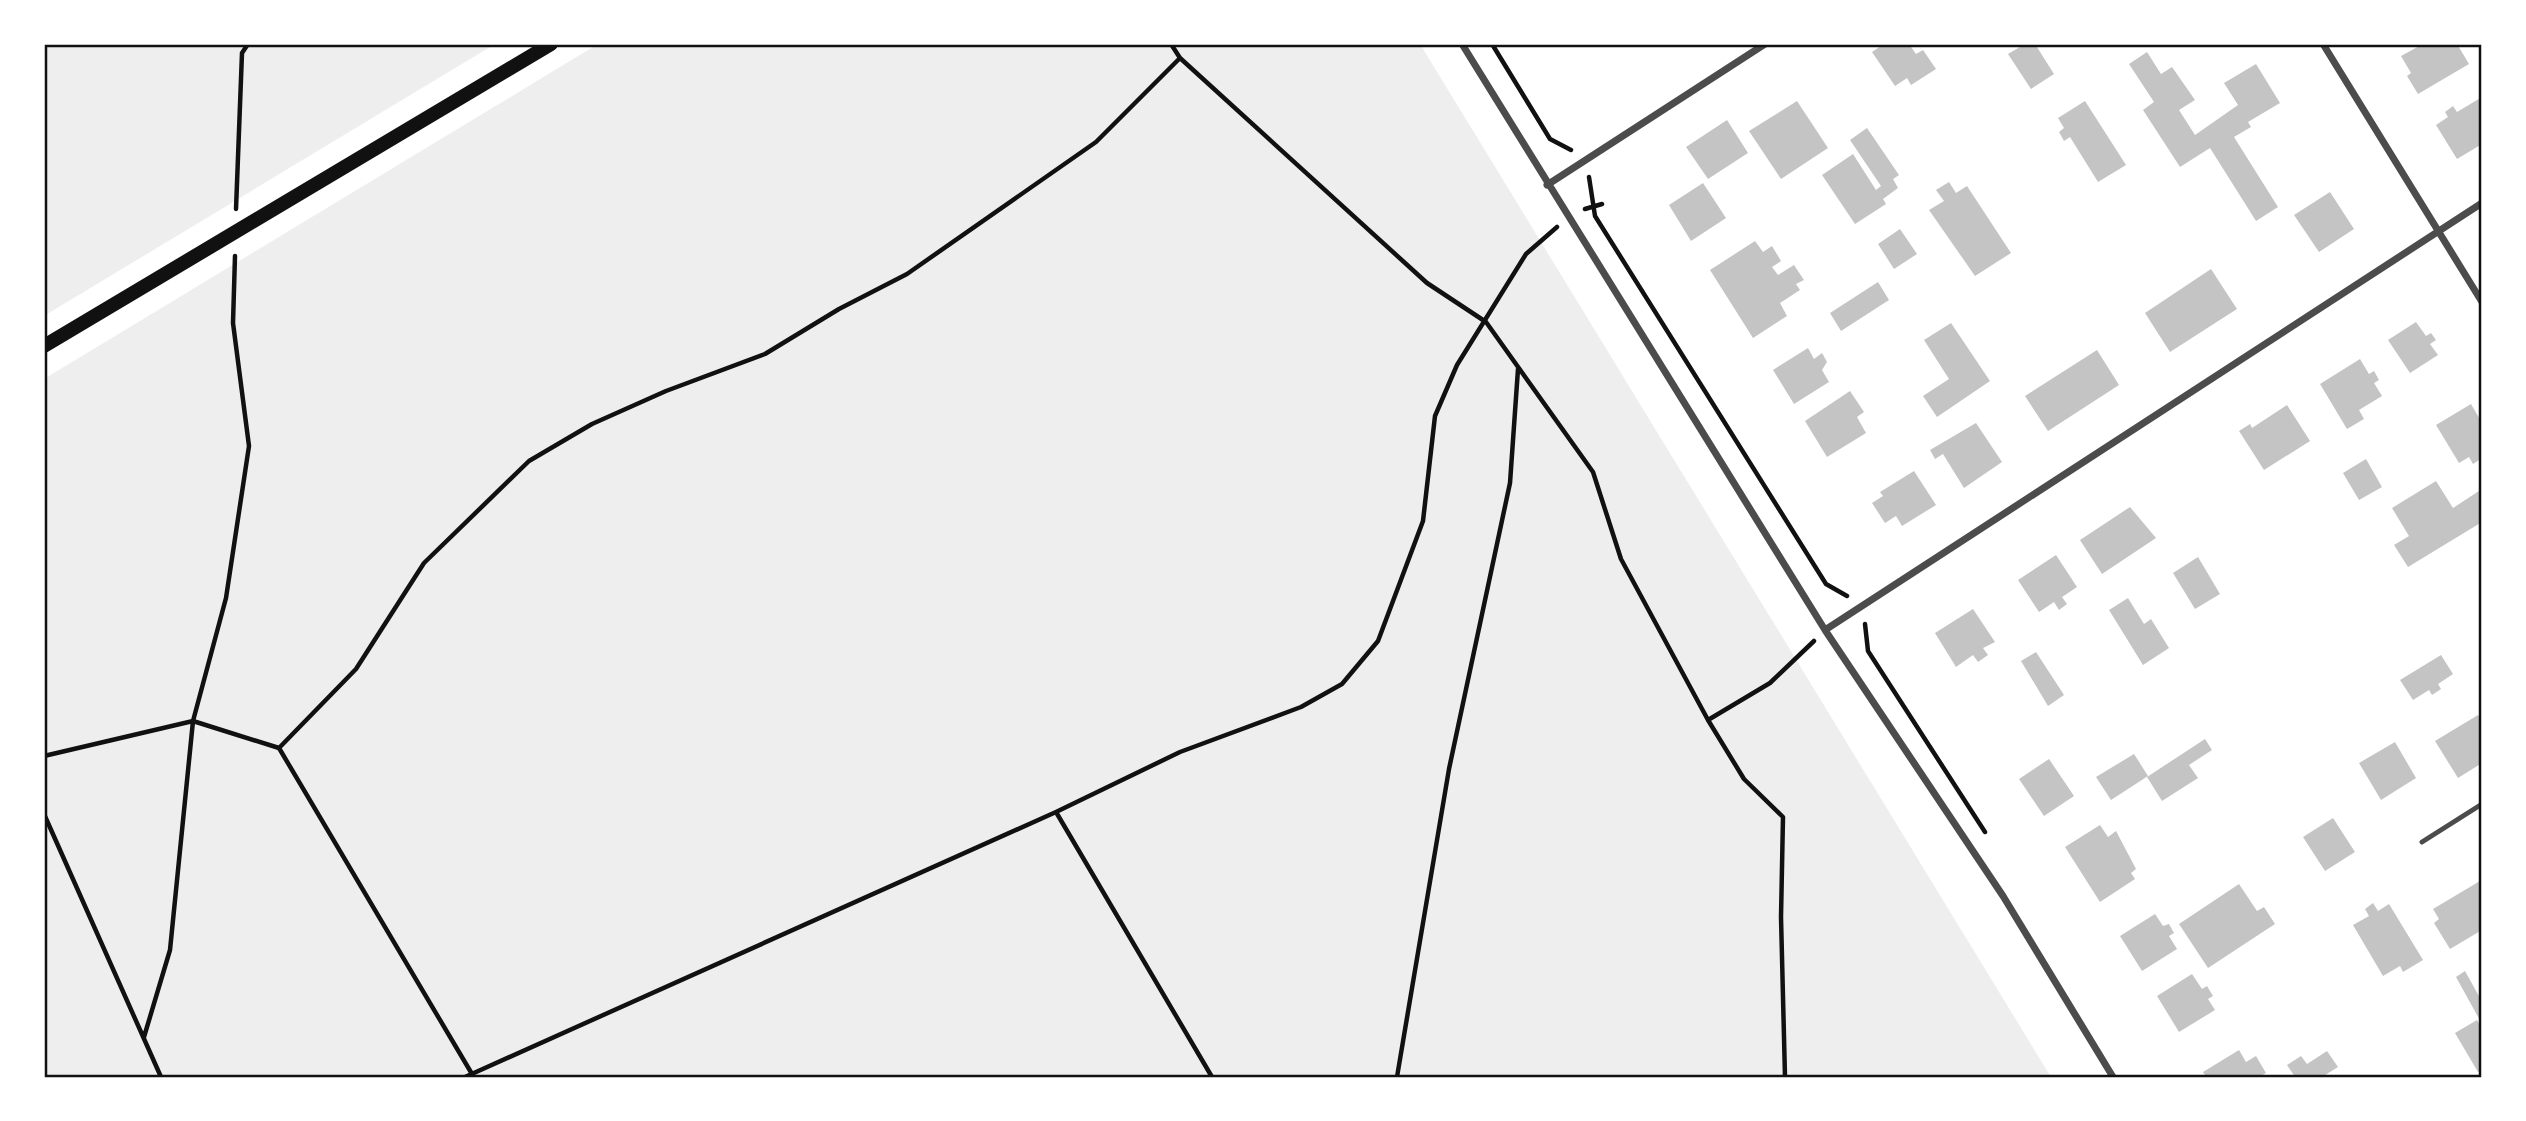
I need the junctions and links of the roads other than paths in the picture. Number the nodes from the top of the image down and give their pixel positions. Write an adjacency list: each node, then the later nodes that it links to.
1 (551, 44): 9 (main road)
2 (1462, 44): 5 (street)
3 (1765, 44): 5 (street)
4 (2323, 44): 7 (street)
5 (1547, 185): 10 (street)
6 (2482, 203): 7 (street)
7 (2438, 232): 8 (street); 10 (street)
8 (2482, 302)
9 (44, 346)
10 (1825, 631): 13 (street)
11 (2482, 804): 12 (lane)
12 (2421, 842)
13 (2113, 1077)

